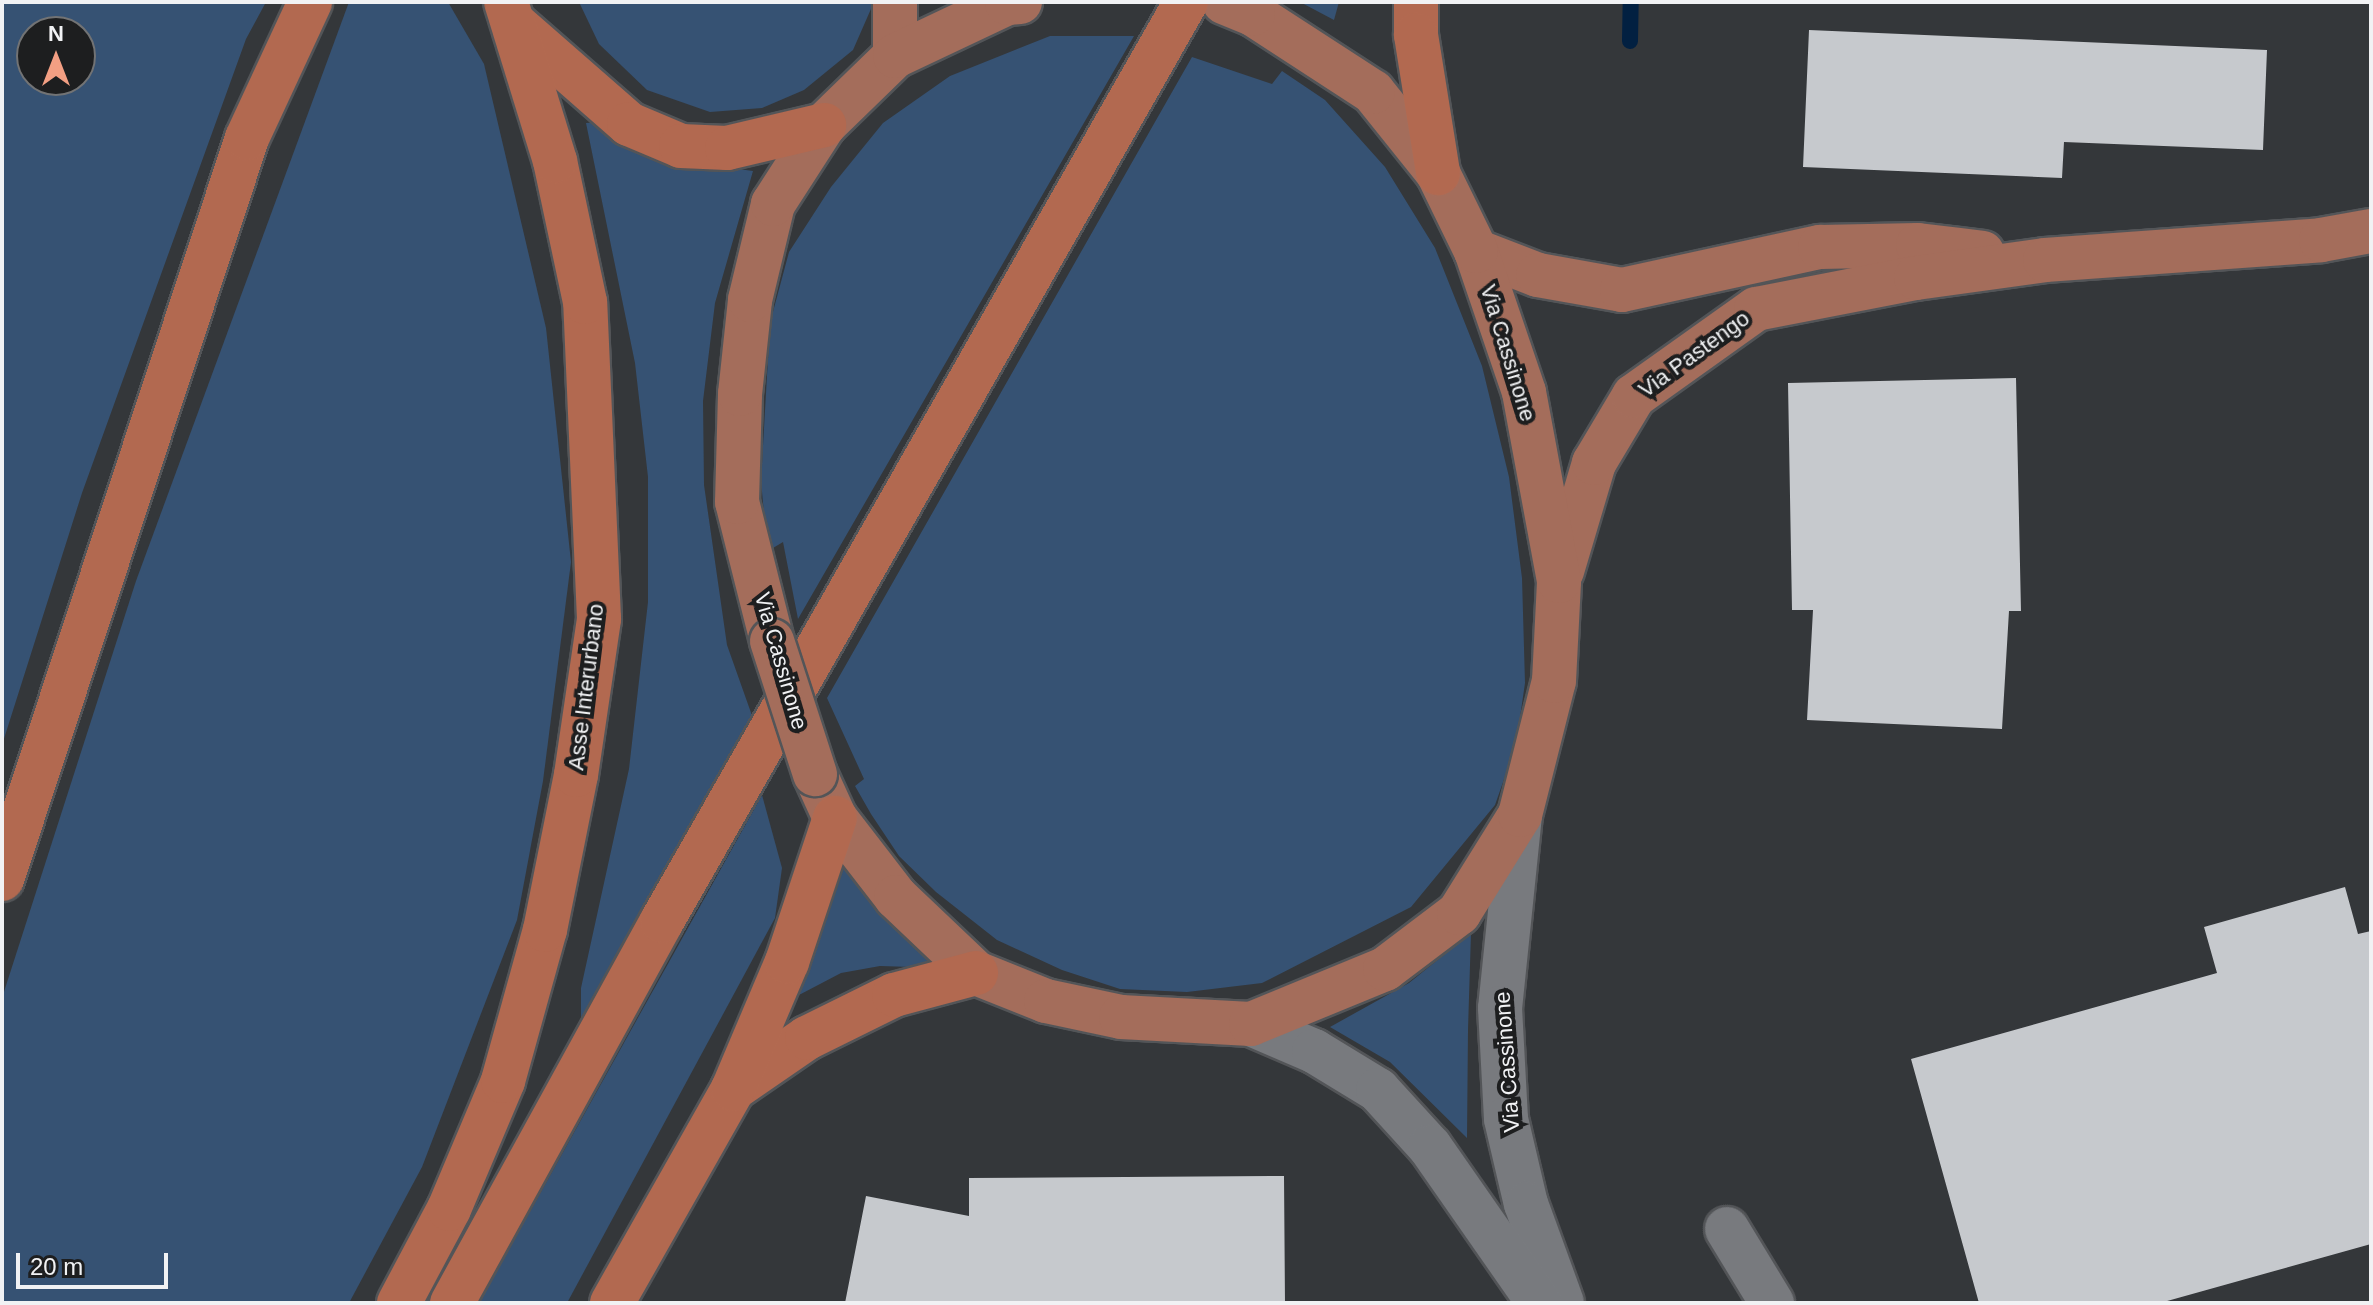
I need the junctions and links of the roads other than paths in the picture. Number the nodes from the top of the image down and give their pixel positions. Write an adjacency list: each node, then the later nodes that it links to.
1 (310, 2): 17 (highway)
2 (895, 2): 8 (main road)
3 (1020, 2): 8 (main road, Via Cassinone)
4 (1186, 2): 24 (highway)
5 (1416, 2): 10 (highway)
6 (1239, 8): 10 (main road, Via Cassinone)
7 (512, 14): 9 (highway); 23 (highway, Asse Interurbano)
8 (895, 56): 9 (main road, Via Cassinone)
9 (824, 125): 16 (main road, Via Cassinone, bridge)
10 (1438, 173): 12 (main road, Via Cassinone)
11 (2371, 231): 13 (main road, Via Pastengo)
12 (1476, 251): 13 (main road, Via Pastengo); 14 (main road, Via Cassinone)
13 (2045, 260): 14 (main road, Via Pastengo)
14 (1559, 581): 15 (main road, Via Cassinone)
15 (1520, 815): 19 (main road, Via Cassinone); 28 (main road, Via Cassinone)
16 (835, 818): 18 (main road, Via Cassinone); 20 (highway)
17 (2, 879)
18 (976, 973): 19 (main road, Via Cassinone); 20 (highway)
19 (1251, 1024): 27 (main road, Via Cassinone)
20 (733, 1089): 21 (highway)
21 (657, 1224): 25 (highway); 26 (highway)
22 (1727, 1229): 29 (main road)
23 (399, 1303)
24 (452, 1303)
25 (612, 1303)
26 (642, 1303)
27 (1539, 1303)
28 (1562, 1303)
29 (1772, 1303)

